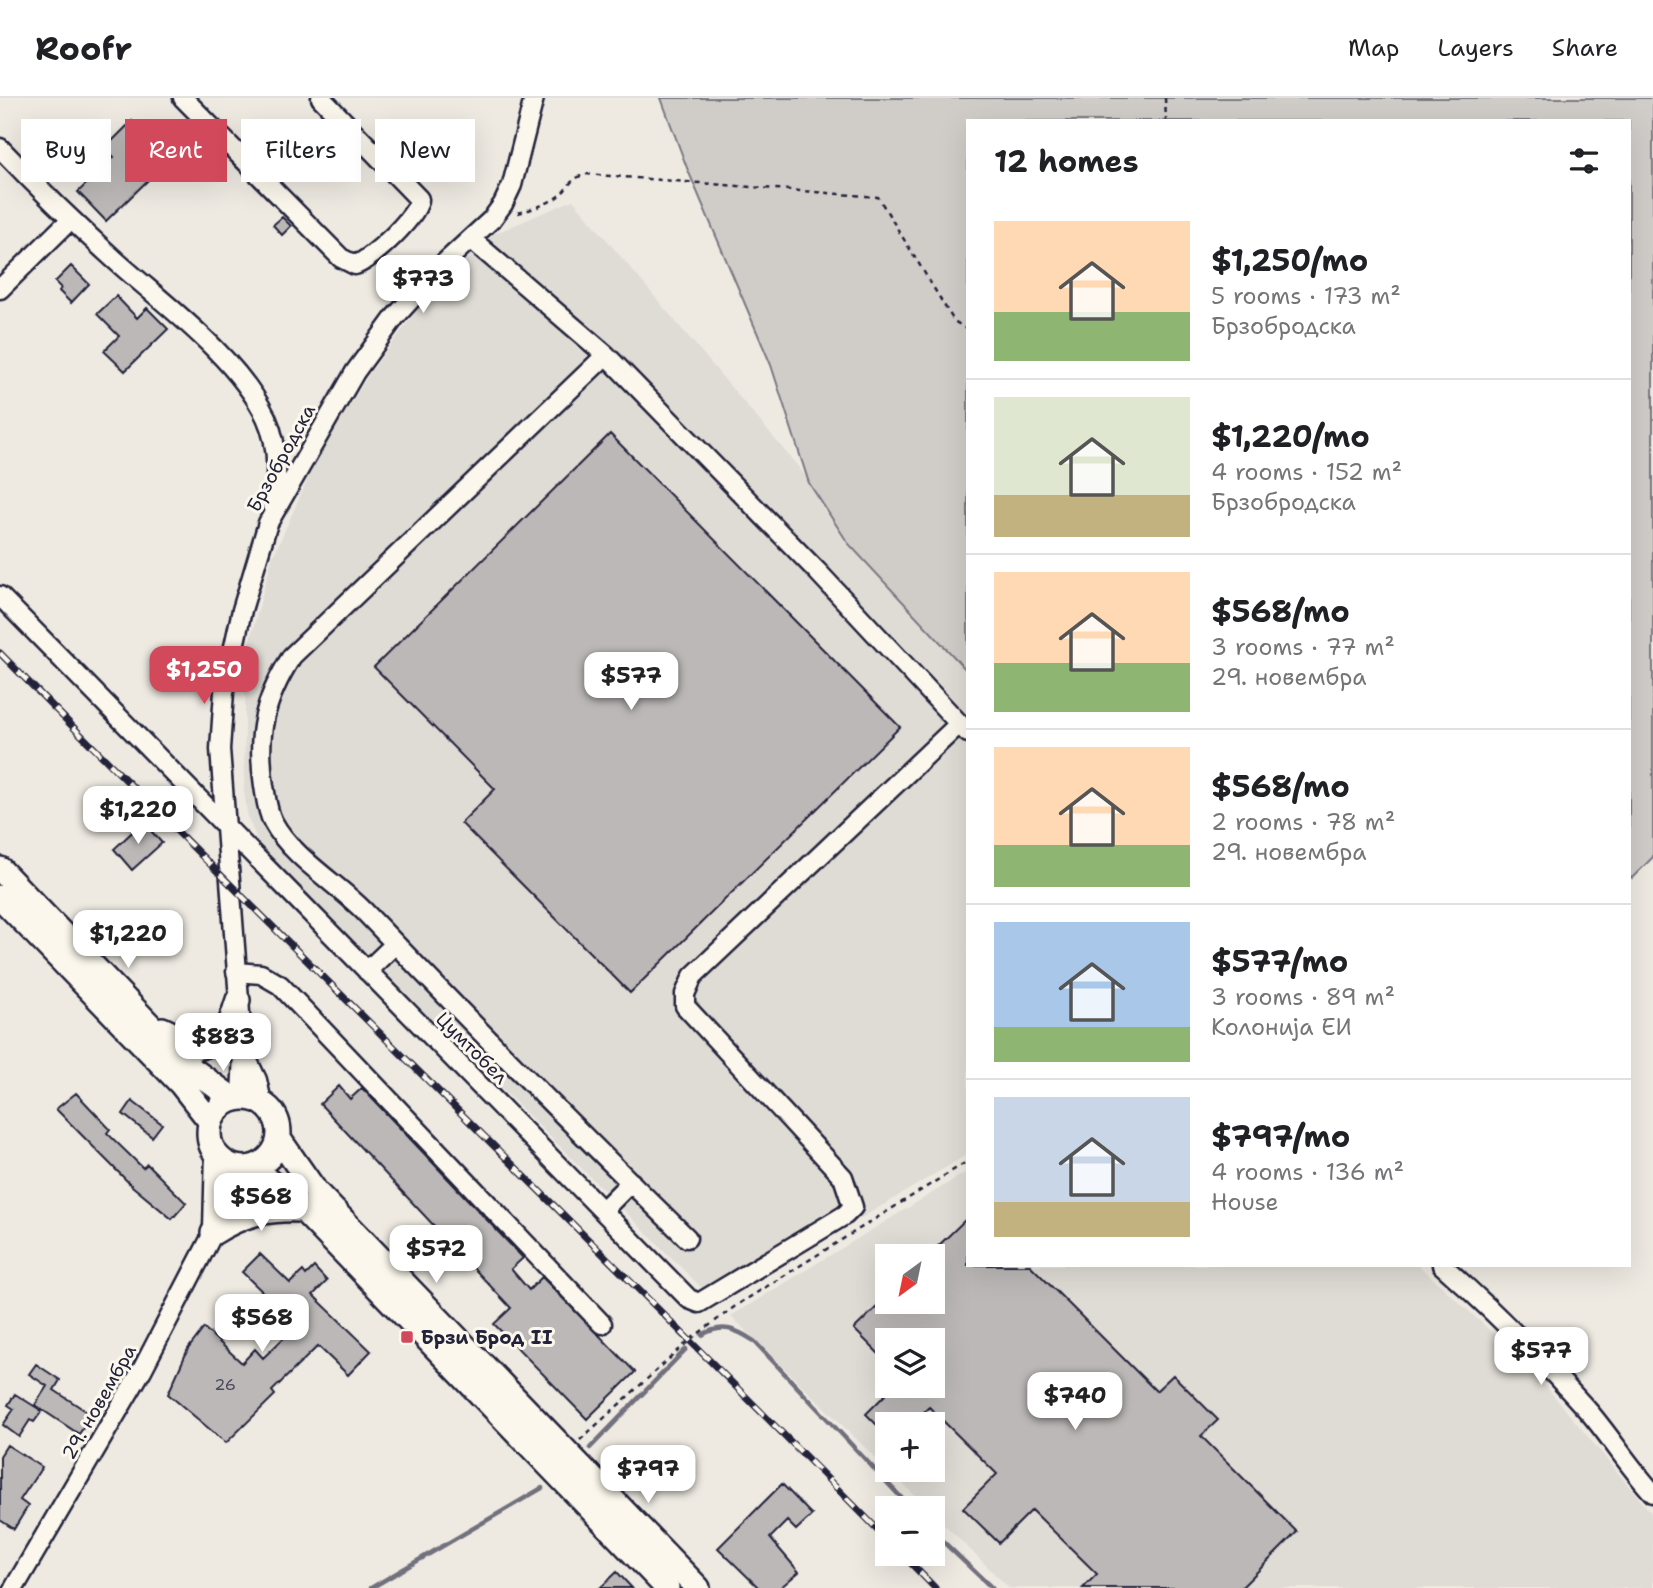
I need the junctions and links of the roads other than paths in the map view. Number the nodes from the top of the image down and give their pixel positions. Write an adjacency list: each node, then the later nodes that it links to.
1 (183, 98): 2 (street)
2 (321, 98)
3 (534, 98): 6 (street, Брзобродска)
4 (0, 148): 5 (street)
5 (70, 220): 7 (street); 9 (street)
6 (471, 239): 8 (street); 9 (street, Брзобродска)
7 (0, 289)
8 (607, 355): 11 (street); 15 (street)
9 (268, 523): 12 (street, Брзобродска)
10 (0, 596): 12 (street, Цумтобел)
11 (963, 729): 27 (street, Цумтобел)
12 (226, 826): 16 (street, Цумтобел); 17 (street, Брзобродска)
13 (0, 869): 19 (main road)
14 (0, 897): 21 (main road)
15 (395, 944): 16 (street); 25 (street)
16 (367, 971): 27 (street, Цумтобел)
17 (236, 972): 18 (street, Брзобродска); 31 (street)
18 (239, 1000): 19 (main road); 20 (street, Брзобродска)
19 (141, 1016): 20 (main road)
20 (245, 1099): 21 (main road); 22 (main road)
21 (210, 1121): 23 (main road)
22 (279, 1139): 24 (main road); 35 (main road)
23 (215, 1152): 24 (main road); 28 (street, 29. новембра)
24 (250, 1168): 26 (main road); 28 (street, 29. новембра)
25 (631, 1182): 27 (street); 29 (street)
26 (303, 1210): 28 (main road); 34 (main road)
27 (603, 1210)
28 (213, 1233): 33 (street, 29. новембра)
29 (687, 1238)
30 (1444, 1267): 32 (street)
31 (602, 1324)
32 (1653, 1493)
33 (14, 1588)
34 (667, 1588)
35 (698, 1588)

